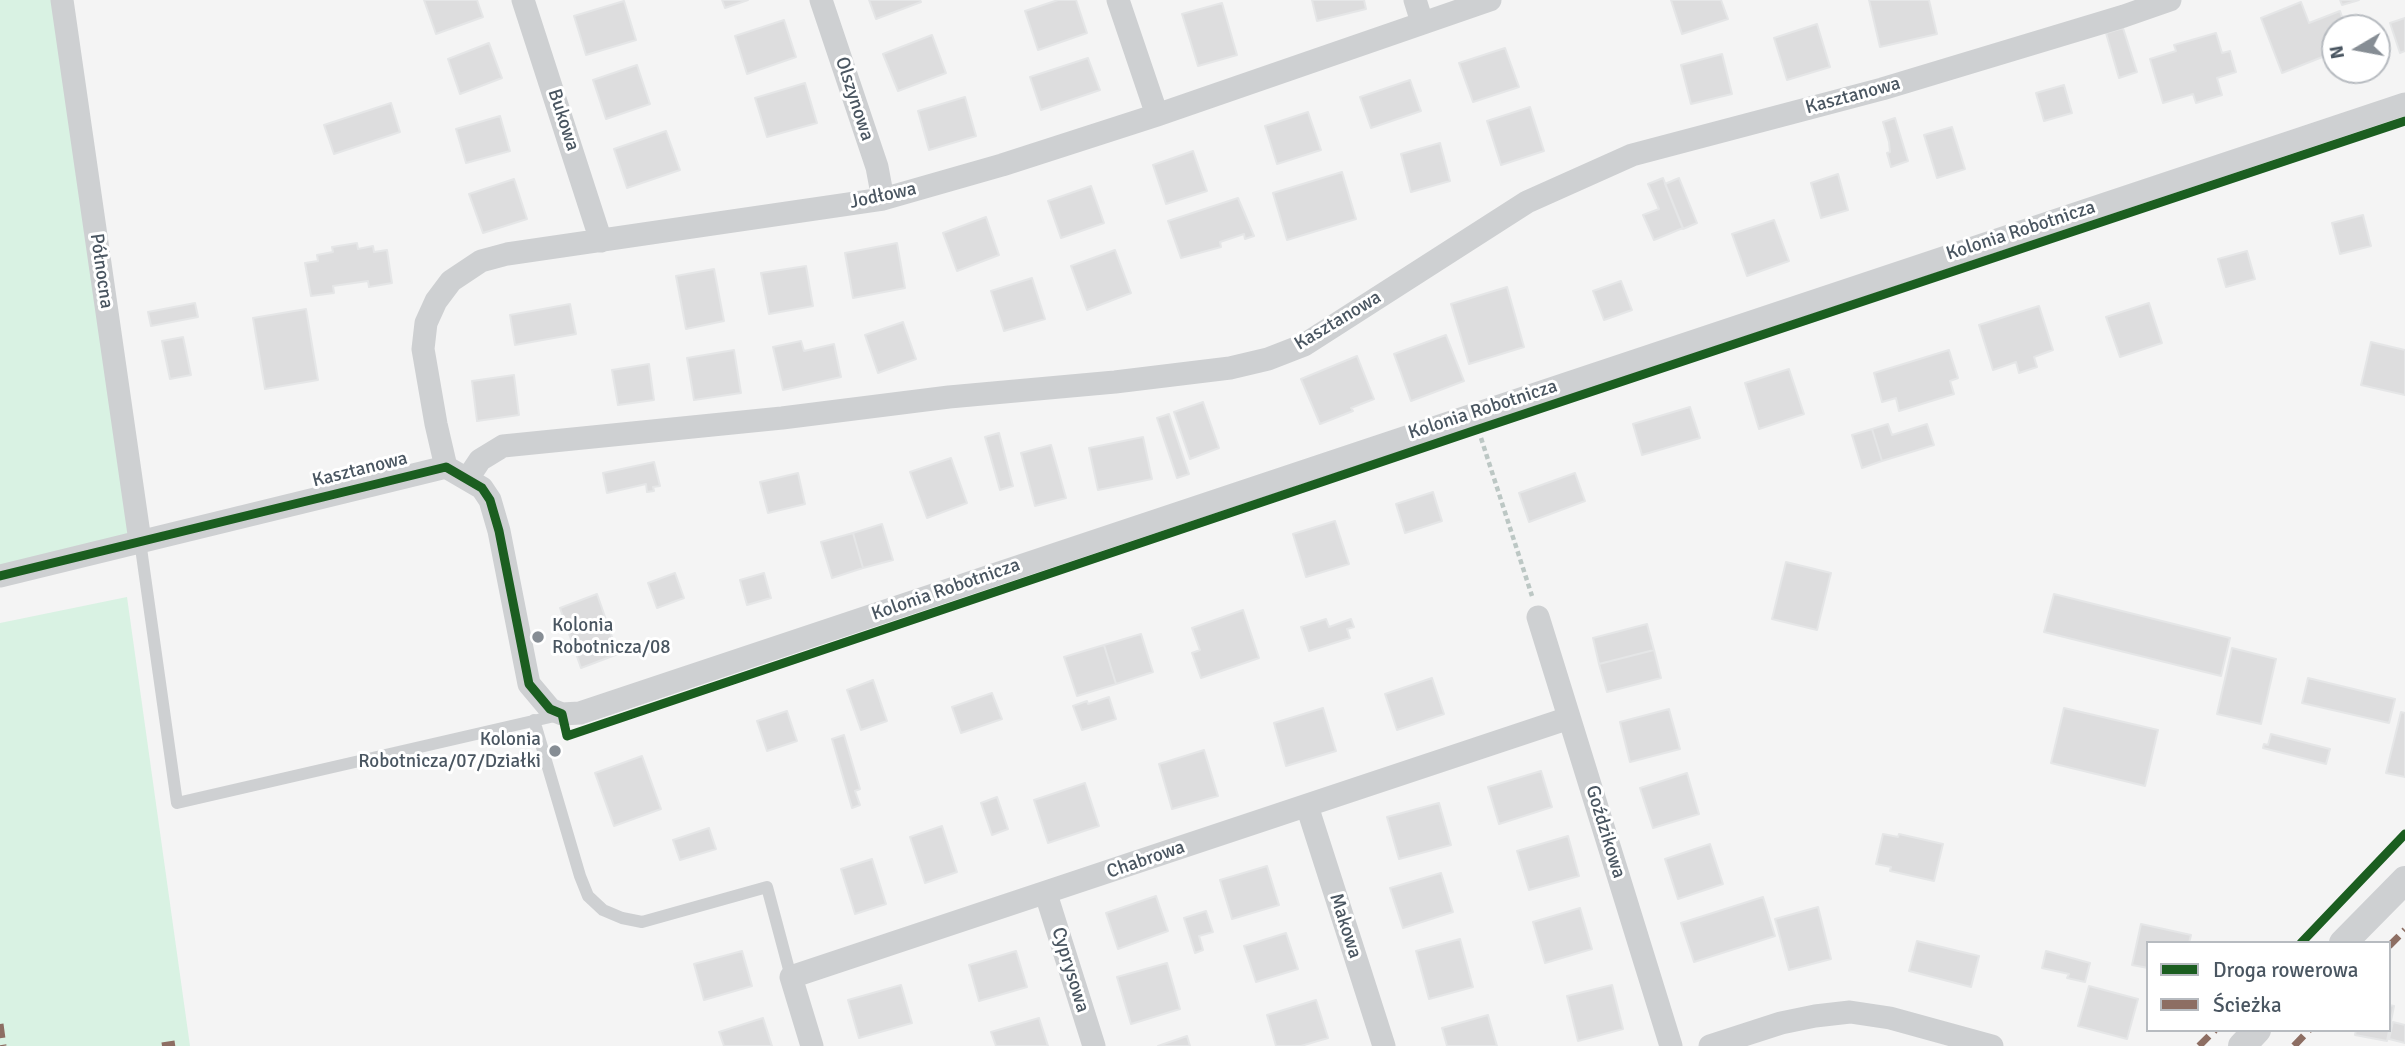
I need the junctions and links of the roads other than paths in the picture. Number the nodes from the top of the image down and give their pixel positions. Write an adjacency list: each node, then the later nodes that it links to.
1 (62, 0): 14 (street, Północna)
2 (523, 0): 11 (street, Bukowa)
3 (821, 0): 10 (street, Olszynowa)
4 (1118, 0): 9 (street)
5 (1490, 0): 7 (street, Jodłowa)
6 (2171, 0): 13 (street, Kasztanowa)
7 (1419, 11): 9 (street, Jodłowa)
8 (2405, 104): 17 (street, Kolonia Robotnicza)
9 (1157, 115): 10 (street, Jodłowa)
10 (883, 199): 11 (street, Jodłowa)
11 (601, 241): 12 (street, Jodłowa)
12 (446, 467): 13 (street); 14 (street, Kasztanowa)
13 (468, 478): 17 (street)
14 (140, 541): 15 (street, Kasztanowa); 19 (lane)
15 (0, 576)
16 (1538, 617): 18 (street, Goździkowa)
17 (562, 714): 19 (lane)
18 (1569, 718): 20 (street, Chabrowa); 28 (street, Goździkowa)
19 (534, 720): 24 (lane)
20 (1307, 806): 22 (street, Chabrowa); 27 (street, Makowa)
21 (2405, 880): 23 (street)
22 (1046, 894): 24 (street, Chabrowa); 26 (street, Cyprysowa)
23 (2345, 941)
24 (791, 977): 25 (street)
25 (812, 1046)
26 (1094, 1046)
27 (1384, 1046)
28 (1671, 1046)
29 (1710, 1046): 30 (street)
30 (1992, 1046)

